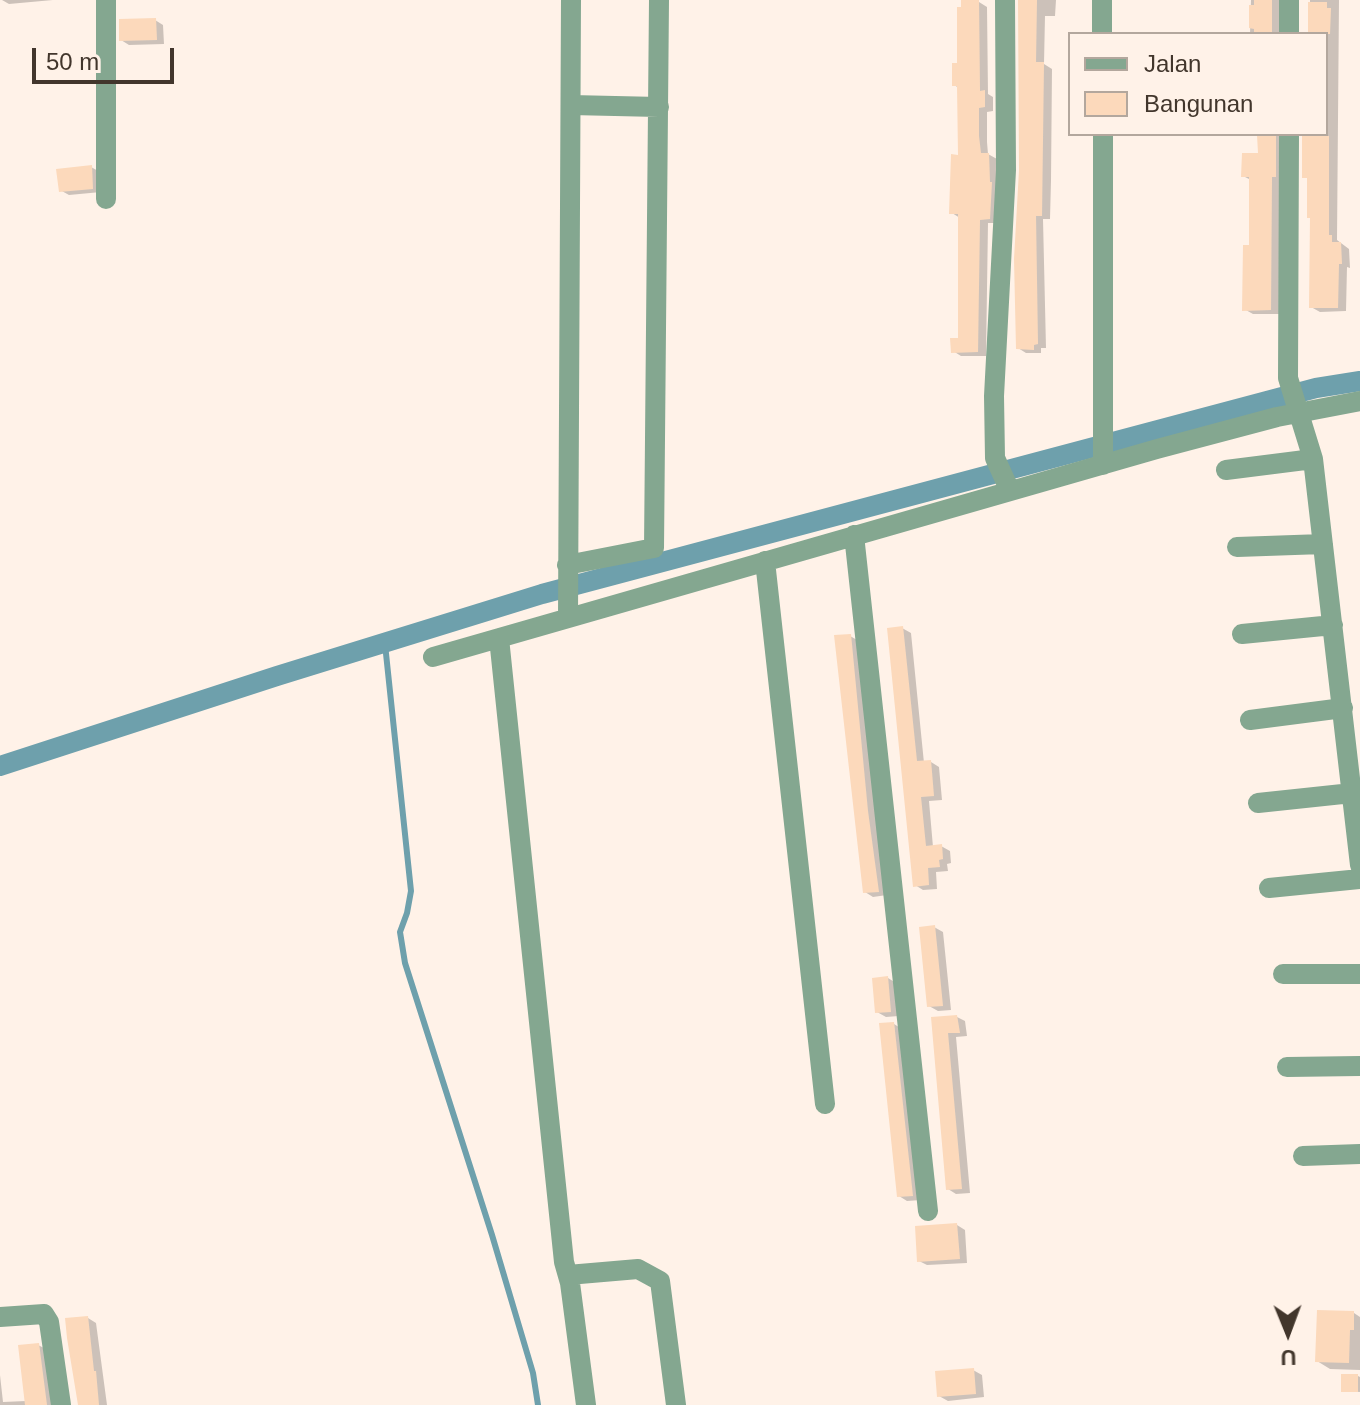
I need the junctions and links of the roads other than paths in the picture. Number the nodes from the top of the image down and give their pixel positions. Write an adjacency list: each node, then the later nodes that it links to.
1 (106, 0): 13 (street)
2 (571, 0): 9 (street)
3 (659, 0): 10 (street)
4 (1005, 0): 19 (street)
5 (1102, 0): 7 (street)
6 (1289, 0): 8 (street)
7 (1102, 32)
8 (1289, 32)
9 (571, 105): 10 (street); 24 (street)
10 (659, 107): 24 (street)
11 (1103, 136): 17 (street)
12 (1289, 136): 15 (street)
13 (106, 199)
14 (1360, 401): 15 (street)
15 (1299, 411): 16 (street); 17 (street)
16 (1313, 459): 18 (street); 21 (street)
17 (1103, 464): 19 (street)
18 (1226, 470)
19 (1010, 490): 20 (street)
20 (854, 535): 23 (street); 44 (street)
21 (1323, 544): 22 (street); 26 (street)
22 (1237, 547)
23 (765, 561): 25 (street); 41 (street)
24 (567, 569): 25 (street)
25 (567, 612): 28 (street)
26 (1333, 625): 27 (street); 30 (street)
27 (1242, 634)
28 (499, 638): 29 (street); 45 (street)
29 (433, 657)
30 (1343, 708): 31 (street); 32 (street)
31 (1250, 720)
32 (1352, 793): 33 (street); 34 (street)
33 (1258, 803)
34 (1360, 865)
35 (1360, 879): 36 (street)
36 (1269, 888)
37 (1283, 974): 38 (street)
38 (1360, 974)
39 (1360, 1066): 40 (street)
40 (1287, 1067)
41 (825, 1104)
42 (1360, 1154): 43 (street)
43 (1303, 1156)
44 (928, 1211)
45 (568, 1275): 48 (street); 49 (street)
46 (0, 1317): 47 (street)
47 (61, 1405)
48 (586, 1405)
49 (676, 1405)

